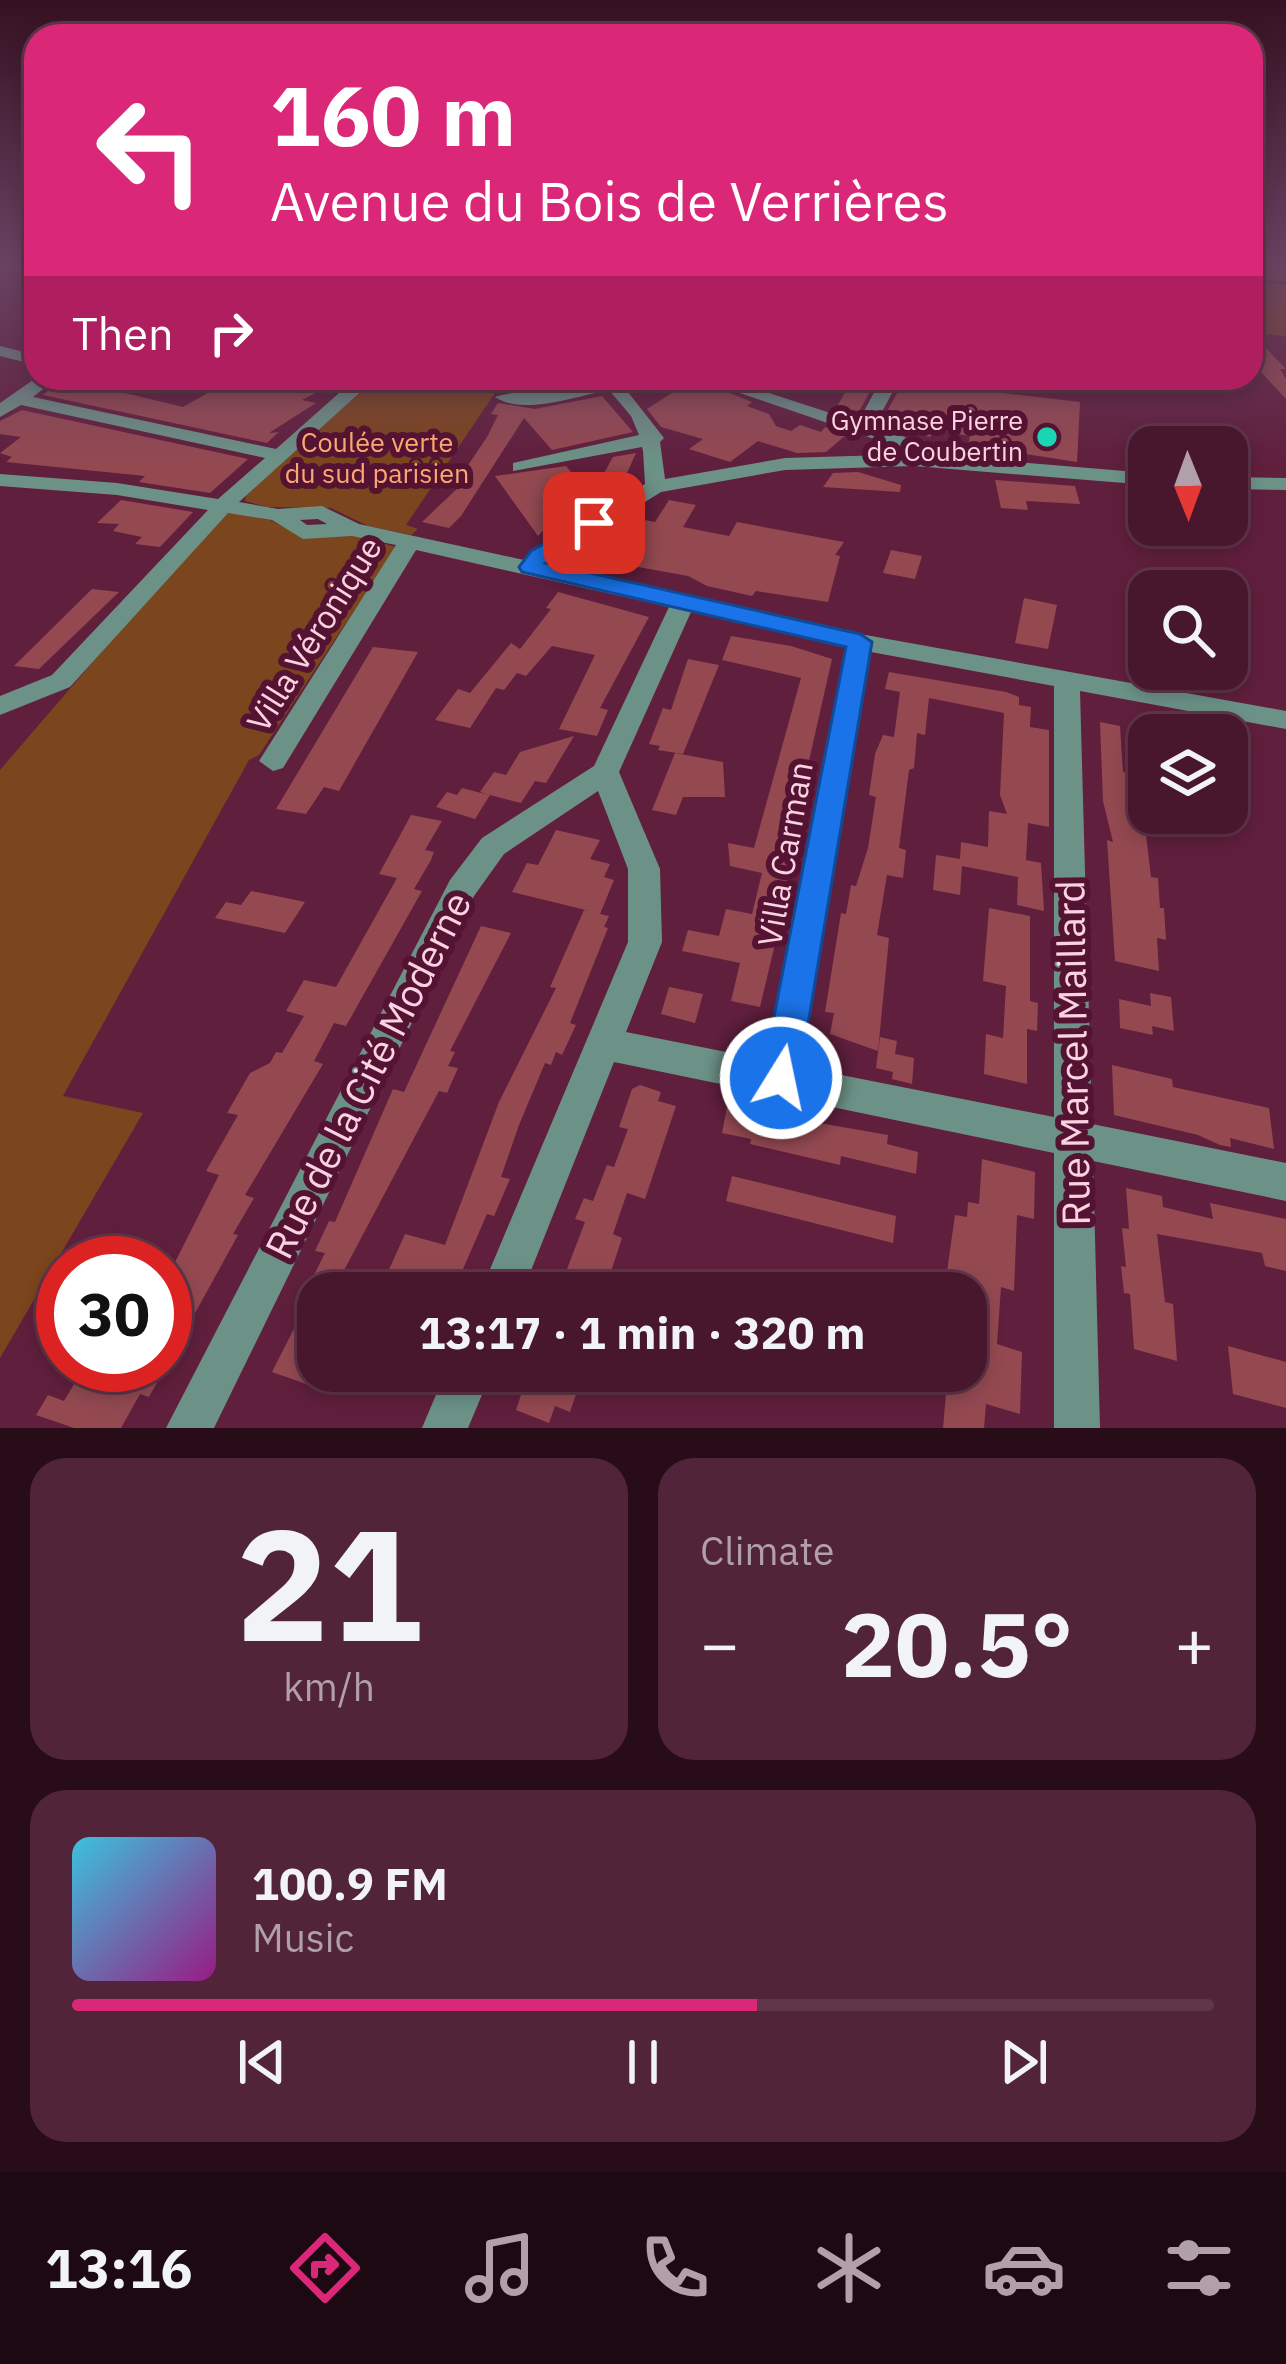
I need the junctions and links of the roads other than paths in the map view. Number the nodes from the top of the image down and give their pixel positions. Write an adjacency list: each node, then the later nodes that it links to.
1 (354, 390): 10 (street)
2 (570, 390): 6 (street)
3 (618, 390): 9 (street)
4 (741, 390): 8 (street)
5 (885, 390): 8 (street)
6 (504, 398)
7 (9, 405): 10 (street)
8 (863, 430): 11 (street)
9 (654, 438): 12 (street); 17 (street)
10 (282, 456): 18 (street)
11 (972, 466): 13 (street); 17 (street)
12 (520, 467)
13 (1128, 477)
14 (0, 480): 18 (street)
15 (1248, 483): 16 (street)
16 (1286, 484)
17 (655, 487): 20 (street)
18 (224, 505): 19 (street); 24 (street)
19 (410, 542): 20 (street); 26 (street, Villa Véronique)
20 (531, 567): 21 (street)
21 (682, 602): 22 (street); 27 (street)
22 (860, 642): 23 (street); 29 (street, Villa Carman)
23 (1066, 678): 25 (street); 30 (street, Rue Marcel Maillard)
24 (0, 706)
25 (1286, 720)
26 (273, 761)
27 (605, 772): 28 (street); 34 (street, Rue de la Cité Moderne)
28 (604, 1044): 29 (street); 32 (street)
29 (781, 1078): 30 (street)
30 (1076, 1143): 31 (street); 36 (street, Rue Marcel Maillard)
31 (1286, 1182)
32 (510, 1272)
33 (460, 1392): 35 (street)
34 (189, 1428)
35 (445, 1428)
36 (1077, 1428)

